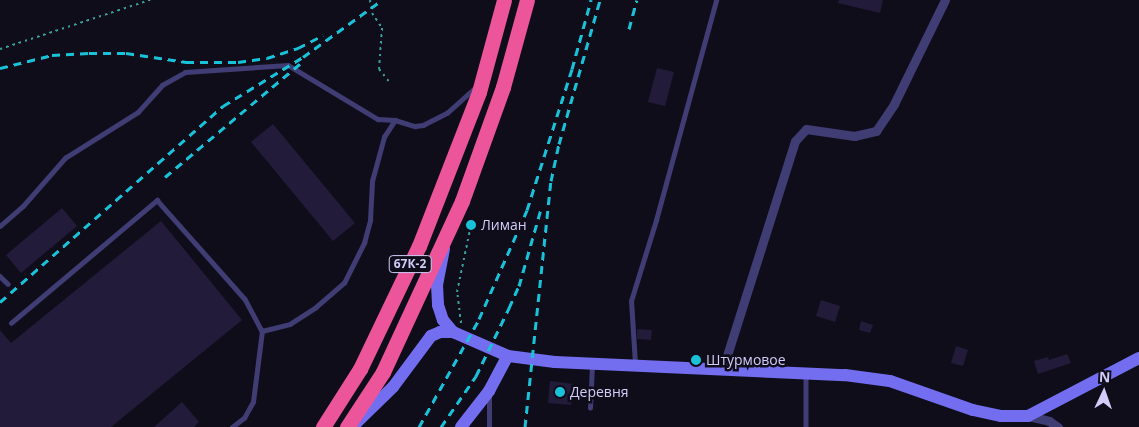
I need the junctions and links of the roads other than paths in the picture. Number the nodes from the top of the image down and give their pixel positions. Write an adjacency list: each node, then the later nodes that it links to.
1 (504, 0): 5 (highway, 67К-2)
2 (527, 0): 8 (highway, 67К-2)
3 (716, 0): 17 (lane)
4 (945, 0): 18 (street)
5 (481, 82): 6 (lane); 24 (highway, 67К-2)
6 (395, 120): 7 (lane); 12 (lane)
7 (0, 226)
8 (447, 235): 13 (main road); 25 (highway, 67К-2)
9 (0, 276): 10 (lane)
10 (8, 284)
11 (11, 323): 12 (lane)
12 (262, 332): 23 (lane)
13 (458, 335): 14 (main road); 26 (main road)
14 (508, 356): 16 (main road); 20 (main road)
15 (1139, 358): 22 (main road)
16 (592, 364): 17 (main road); 21 (lane)
17 (636, 365): 18 (main road)
18 (723, 368): 19 (main road)
19 (806, 373): 22 (main road); 29 (lane)
20 (489, 391): 27 (main road); 28 (lane)
21 (590, 408)
22 (1028, 416): 30 (street)
23 (232, 427)
24 (323, 427)
25 (347, 427)
26 (351, 427)
27 (461, 427)
28 (489, 427)
29 (806, 427)
30 (1058, 427)

